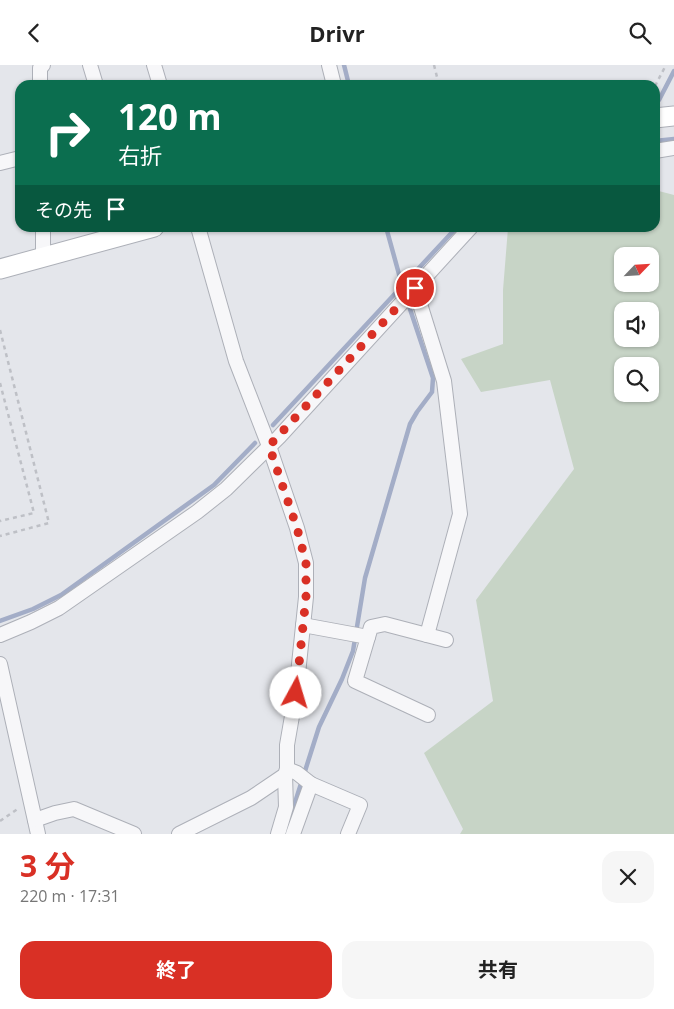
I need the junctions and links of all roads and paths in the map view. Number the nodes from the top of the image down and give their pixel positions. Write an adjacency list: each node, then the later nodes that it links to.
1 (43, 65): 7 (street)
2 (90, 65): 8 (street)
3 (154, 65): 9 (street)
4 (329, 65): 10 (street)
5 (434, 65): 11 (path)
6 (666, 65): 12 (path)
7 (40, 80)
8 (94, 80)
9 (158, 80)
10 (333, 80)
11 (438, 80)
12 (658, 80)
13 (674, 116): 14 (main road)
14 (660, 117)
15 (674, 148): 16 (street)
16 (660, 150)
17 (15, 159): 18 (street)
18 (0, 163)
19 (43, 232): 24 (street)
20 (120, 232): 23 (main road)
21 (199, 232): 29 (street)
22 (467, 232): 26 (street)
23 (107, 234): 24 (main road)
24 (43, 257): 25 (main road)
25 (0, 269)
26 (415, 288): 29 (street); 34 (street)
27 (0, 330): 31 (path)
28 (0, 383): 30 (path)
29 (269, 446): 32 (street); 33 (street)
30 (0, 521)
31 (0, 536)
32 (303, 625): 35 (street); 39 (street)
33 (0, 635)
34 (427, 635): 35 (street); 36 (street)
35 (368, 637): 38 (street)
36 (446, 640)
37 (0, 664): 41 (street)
38 (428, 715)
39 (286, 772): 40 (street); 46 (street); 47 (street)
40 (311, 784): 48 (street); 49 (street)
41 (31, 801): 42 (street); 43 (path)
42 (35, 820): 44 (street); 45 (street)
43 (0, 821)
44 (38, 834)
45 (134, 834)
46 (179, 834)
47 (278, 834)
48 (293, 834)
49 (348, 834)

